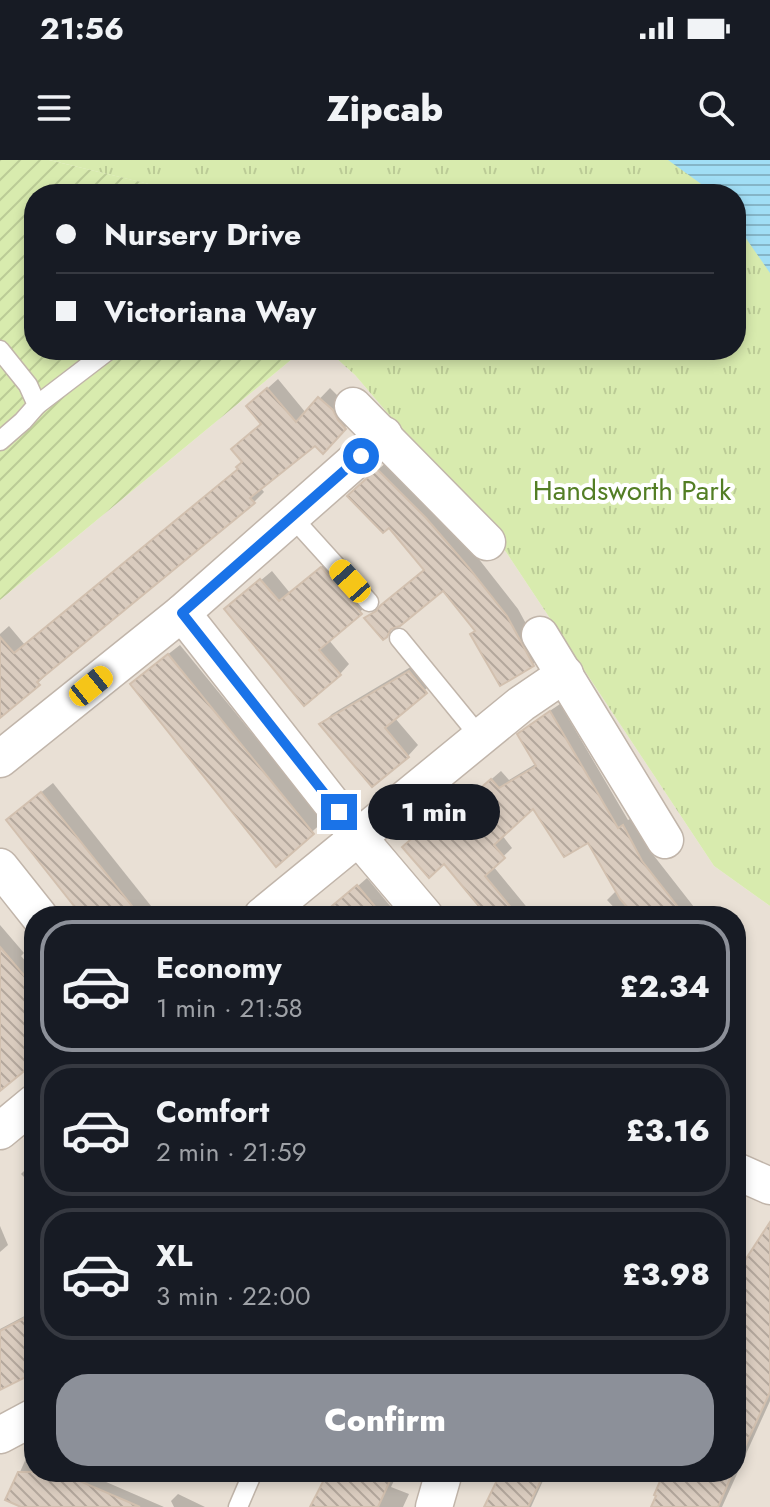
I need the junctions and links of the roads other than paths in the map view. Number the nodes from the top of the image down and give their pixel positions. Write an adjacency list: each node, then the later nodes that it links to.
1 (0, 350): 3 (lane)
2 (96, 360): 3 (lane)
3 (37, 405): 6 (lane)
4 (353, 406): 5 (street)
5 (384, 435): 7 (street); 8 (street)
6 (0, 441)
7 (292, 517): 9 (lane); 10 (street)
8 (487, 542)
9 (369, 602)
10 (182, 613): 15 (street); 16 (street)
11 (540, 635): 13 (street)
12 (399, 638): 14 (lane)
13 (565, 674): 14 (street); 17 (street)
14 (480, 737): 16 (street)
15 (0, 759)
16 (358, 837): 20 (street); 21 (street)
17 (665, 840)
18 (0, 867): 19 (street)
19 (31, 906)
20 (274, 906)
21 (417, 906)
22 (24, 1111): 23 (street)
23 (0, 1131)
24 (746, 1175): 25 (street)
25 (770, 1186)
26 (24, 1422): 27 (street)
27 (0, 1435)
28 (249, 1482): 30 (lane)
29 (441, 1482): 31 (street)
30 (238, 1507)
31 (434, 1507)

